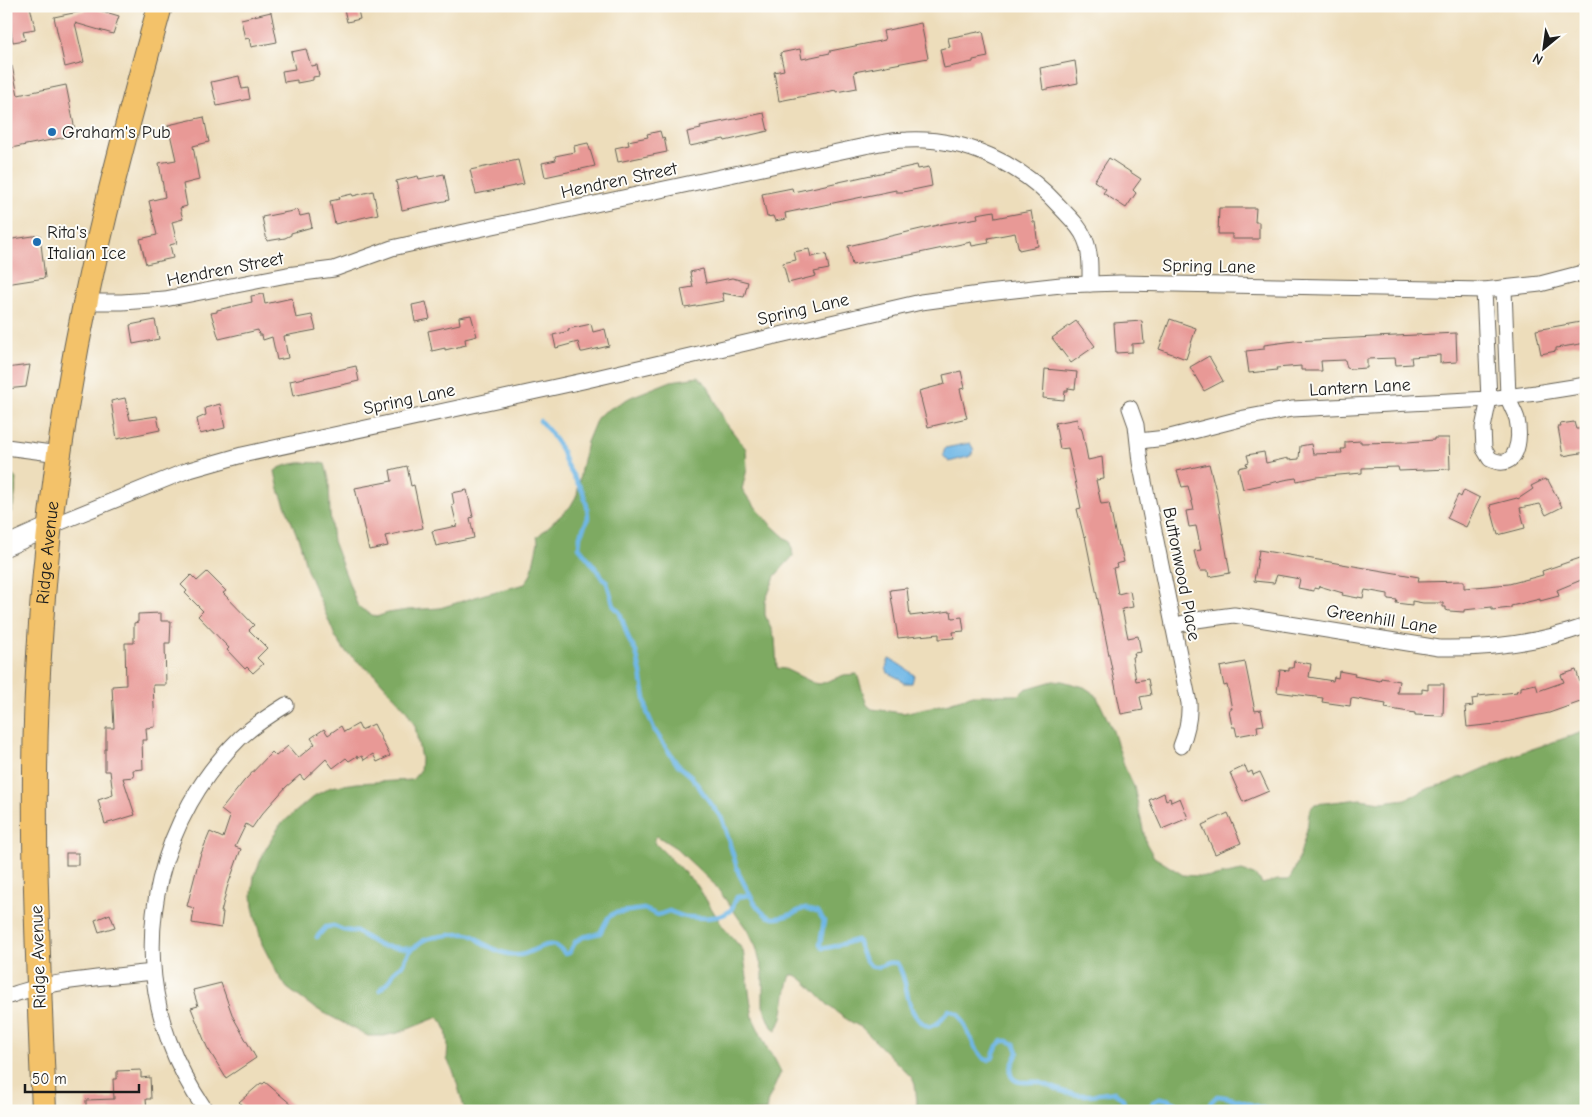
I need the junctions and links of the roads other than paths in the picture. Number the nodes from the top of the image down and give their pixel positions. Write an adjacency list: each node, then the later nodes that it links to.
1 (160, 6): 6 (main road, Ridge Avenue)
2 (1586, 272): 4 (street, Spring Lane)
3 (1090, 284): 5 (street, Spring Lane); 6 (street, Hendren Street); 14 (street, Spring Lane)
4 (1504, 289): 5 (street, Spring Lane); 8 (street)
5 (1484, 290): 9 (street)
6 (86, 302): 13 (main road, Ridge Avenue)
7 (1586, 385): 8 (street, Lantern Lane)
8 (1508, 397): 9 (street, Lantern Lane); 9 (street)
9 (1490, 399): 11 (street, Lantern Lane)
10 (1130, 408): 11 (street, Buttonwood Place)
11 (1139, 441): 16 (street, Buttonwood Place)
12 (6, 447): 13 (street)
13 (59, 454): 14 (main road, Ridge Avenue)
14 (51, 526): 15 (street); 21 (main road, Ridge Avenue)
15 (6, 546)
16 (1172, 626): 17 (street, Greenhill Lane); 19 (street, Buttonwood Place)
17 (1586, 626)
18 (286, 705): 20 (street)
19 (1181, 746)
20 (153, 972): 21 (street); 24 (street)
21 (39, 986): 22 (street); 23 (main road, Ridge Avenue)
22 (6, 997)
23 (44, 1111)
24 (206, 1111)

